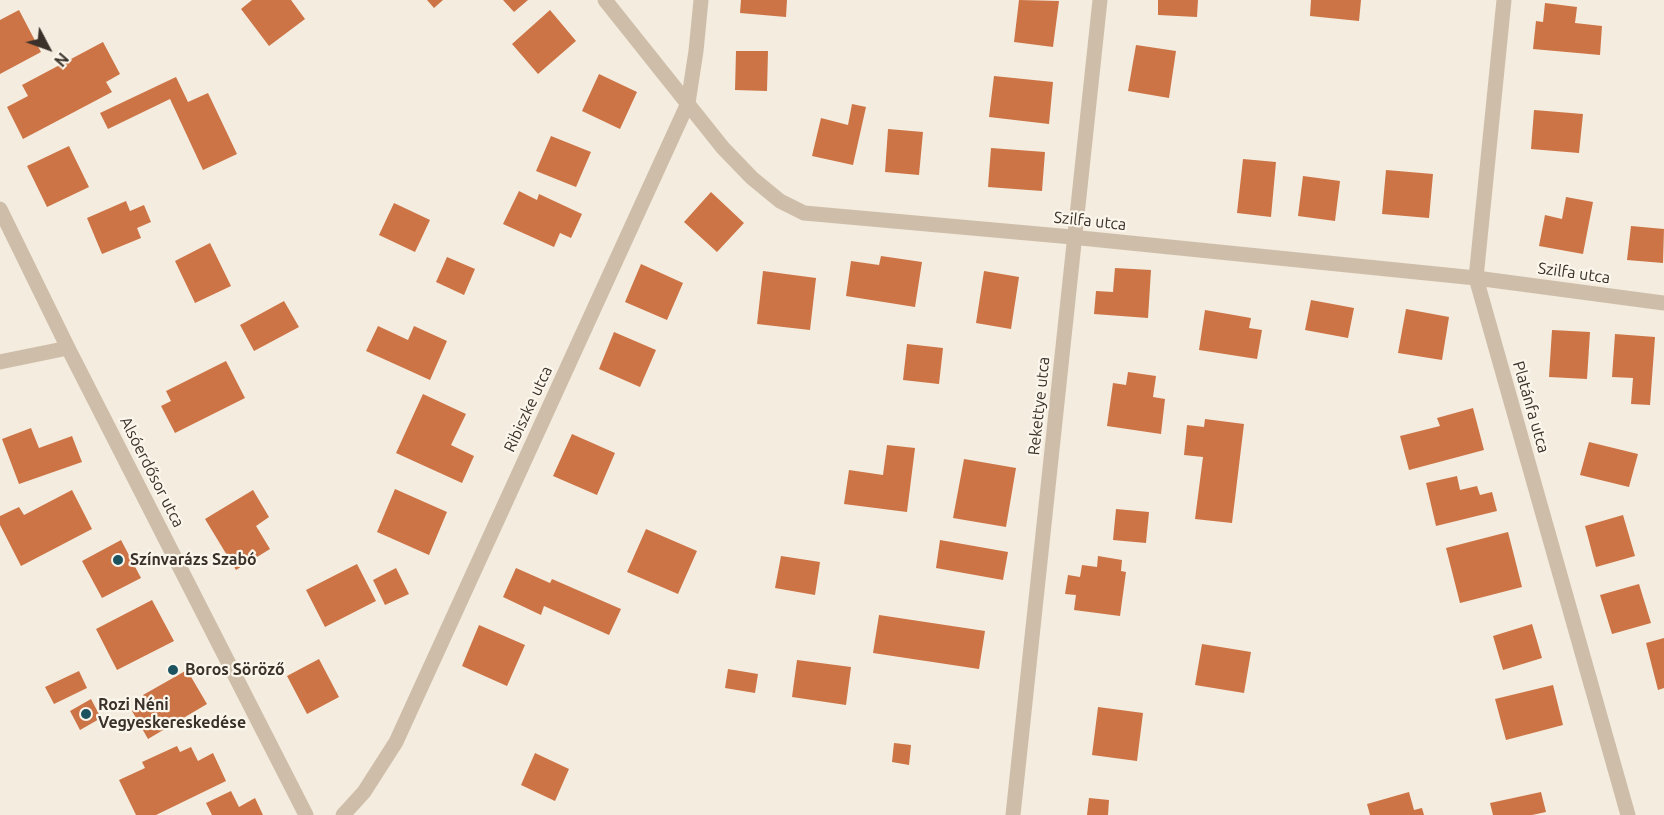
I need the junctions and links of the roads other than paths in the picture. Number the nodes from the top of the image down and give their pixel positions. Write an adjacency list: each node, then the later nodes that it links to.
1 (605, 0): 5 (street, Szilfa utca)
2 (701, 0): 5 (street, Ribiszke utca)
3 (1100, 0): 7 (street, Rekettye utca)
4 (1504, 0): 8 (street, Platánfa utca)
5 (688, 103): 7 (street, Szilfa utca); 13 (street, Ribiszke utca)
6 (0, 209): 10 (street, Alsóerdősor utca)
7 (1075, 237): 8 (street, Szilfa utca); 14 (street, Rekettye utca)
8 (1476, 278): 9 (street, Szilfa utca); 15 (street, Platánfa utca)
9 (1664, 303)
10 (68, 348): 11 (street); 12 (street, Alsóerdősor utca)
11 (0, 362)
12 (306, 815)
13 (343, 815)
14 (1013, 815)
15 (1628, 815)

